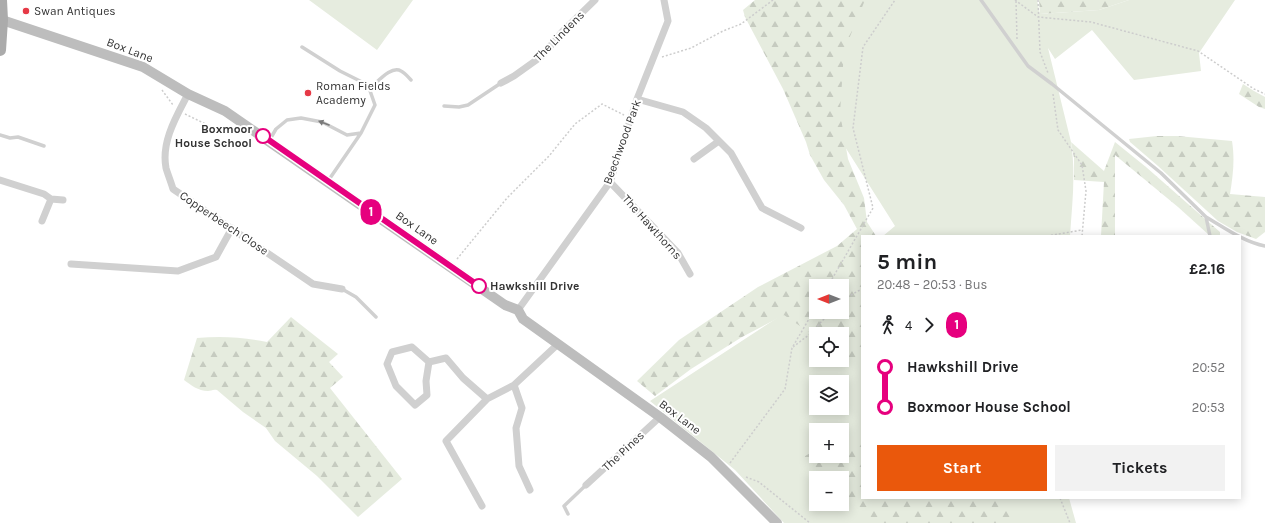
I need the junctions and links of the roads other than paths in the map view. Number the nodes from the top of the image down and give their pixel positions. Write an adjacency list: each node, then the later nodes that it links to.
1 (1, 0): 5 (main road)
2 (595, 0): 9 (street, The Lindens)
3 (664, 0): 12 (street, Beechwood Park)
4 (981, 0): 25 (lane)
5 (1, 20): 7 (main road); 11 (main road, Box Lane)
6 (302, 48): 10 (lane)
7 (0, 50)
8 (411, 80): 10 (lane)
9 (501, 84): 13 (lane)
10 (369, 89): 14 (lane)
11 (188, 94): 16 (main road, Box Lane); 27 (street, Copperbeech Close)
12 (637, 99): 17 (street); 22 (street, Beechwood Park)
13 (444, 106)
14 (360, 133): 16 (lane, one-way to 16); 21 (lane)
15 (0, 135): 18 (lane)
16 (269, 141): 21 (main road, Box Lane)
17 (719, 141): 19 (street); 28 (street)
18 (44, 146)
19 (694, 159)
20 (0, 180): 23 (street)
21 (327, 182): 36 (main road, Box Lane)
22 (610, 182): 34 (street, The Hawthorns); 36 (street, Beechwood Park)
23 (51, 199): 24 (street); 26 (street)
24 (63, 200)
25 (1206, 217): 29 (lane); 30 (lane)
26 (42, 221)
27 (232, 228): 33 (street); 35 (street, Copperbeech Close)
28 (801, 228)
29 (1210, 235)
30 (1238, 235)
31 (1241, 236): 32 (lane)
32 (1265, 246)
33 (71, 264)
34 (690, 274)
35 (342, 289): 37 (lane)
36 (518, 310): 38 (main road, Box Lane)
37 (376, 317)
38 (558, 344): 40 (street); 42 (main road, Box Lane)
39 (429, 362): 39 (street); 41 (street)
40 (514, 386): 41 (street); 44 (street)
41 (487, 399): 45 (street)
42 (660, 417): 43 (street, The Pines); 47 (main road, Box Lane)
43 (586, 485): 46 (lane)
44 (530, 490)
45 (482, 506)
46 (568, 514)
47 (777, 523)

